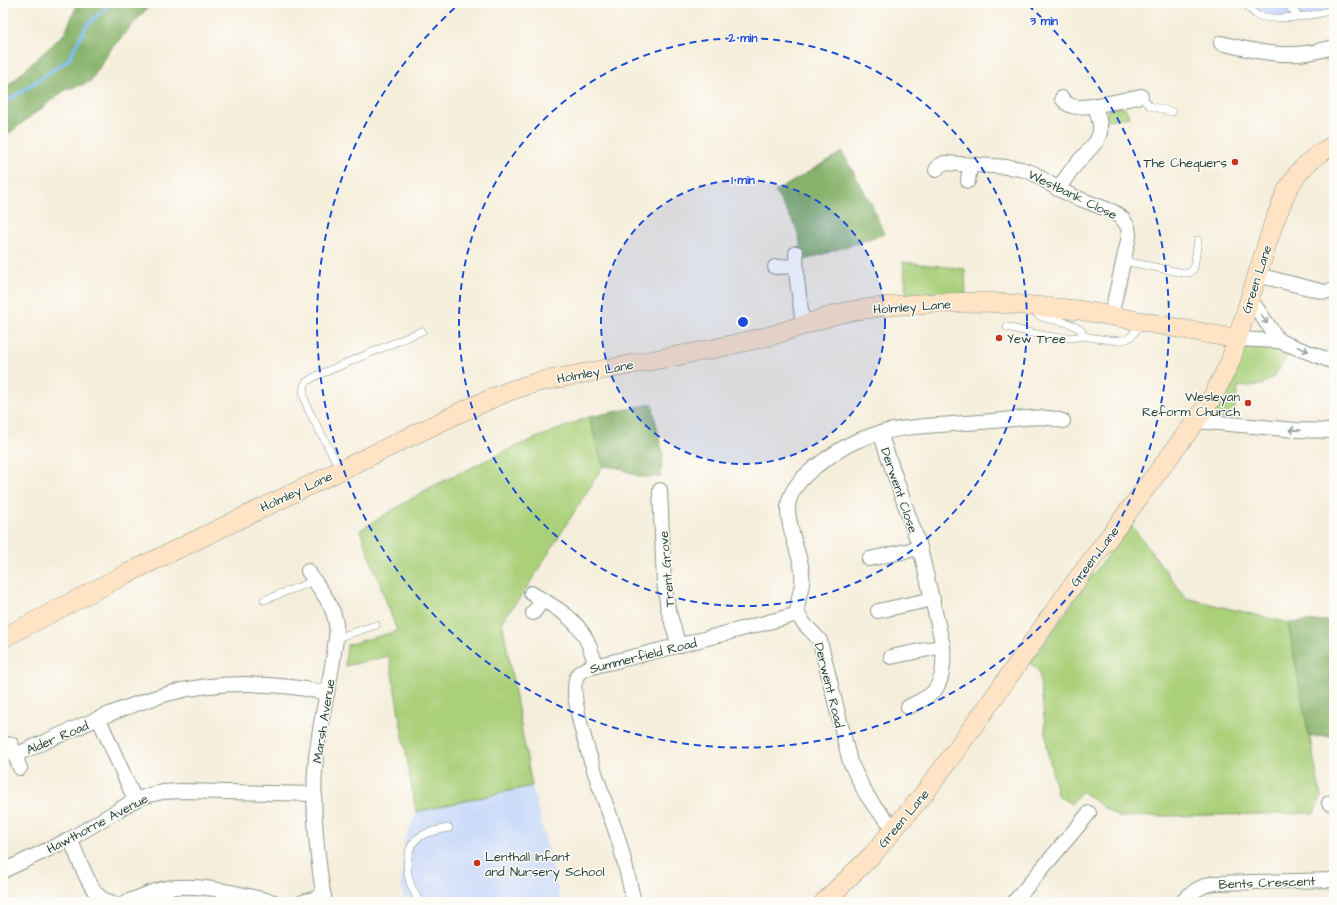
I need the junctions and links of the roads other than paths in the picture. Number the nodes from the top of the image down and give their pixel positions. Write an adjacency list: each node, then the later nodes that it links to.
1 (1285, 3): 4 (lane)
2 (1246, 4): 4 (lane)
3 (1334, 9): 4 (lane)
4 (1299, 16)
5 (1221, 43): 6 (street)
6 (1334, 47)
7 (1141, 96): 9 (street); 10 (lane)
8 (1062, 98): 9 (street)
9 (1096, 105): 15 (street)
10 (1172, 112)
11 (1334, 145): 19 (main road, Green Lane)
12 (970, 165): 13 (street, Westbank Close); 14 (street); 15 (street, Westbank Close)
13 (936, 170)
14 (968, 181)
15 (1058, 189): 17 (street, Westbank Close)
16 (1198, 240): 17 (lane)
17 (1124, 261): 23 (street, Westbank Close)
18 (775, 267): 25 (street)
19 (1257, 275): 20 (street); 21 (main road, Green Lane)
20 (1334, 290)
21 (1249, 297): 29 (main road, Green Lane); 30 (street, one-way to 30)
22 (1034, 306): 23 (main road, Holmley Lane); 25 (main road, Holmley Lane); 28 (lane)
23 (1111, 316): 24 (main road, Holmley Lane)
24 (1139, 322): 28 (lane); 29 (main road, Holmley Lane)
25 (804, 325): 36 (main road, Holmley Lane)
26 (1007, 327): 28 (lane)
27 (422, 331): 36 (lane)
28 (1082, 336)
29 (1237, 339): 30 (street); 33 (main road, Green Lane)
30 (1279, 341): 31 (street, one-way to 31)
31 (1334, 362)
32 (1063, 421): 35 (street)
33 (1196, 421): 34 (street, one-way to 33); 63 (main road, Green Lane)
34 (1334, 431)
35 (880, 433): 38 (street, Derwent Close); 47 (street)
36 (340, 470): 49 (main road, Holmley Lane)
37 (660, 490): 51 (street, Trent Grove)
38 (920, 548): 39 (street, Derwent Close); 42 (street, Derwent Close)
39 (869, 559)
40 (311, 576): 43 (lane); 50 (street, Marsh Avenue)
41 (531, 592): 44 (street)
42 (933, 599): 45 (street); 52 (street, Derwent Close)
43 (264, 600)
44 (543, 600): 46 (street); 54 (street)
45 (878, 612)
46 (533, 613)
47 (798, 614): 51 (street, Summerfield Road); 63 (street, Derwent Road)
48 (376, 625): 50 (lane)
49 (3, 638)
50 (336, 638): 55 (street, Marsh Avenue)
51 (679, 646): 54 (street, Summerfield Road)
52 (943, 646): 53 (street); 56 (street, Derwent Close)
53 (891, 657)
54 (596, 666): 73 (street, Summerfield Road)
55 (327, 693): 57 (street, Alder Road); 59 (street, Marsh Avenue)
56 (908, 707)
57 (99, 719): 58 (street, Alder Road); 60 (street)
58 (16, 756)
59 (315, 794): 60 (street, Hawthorne Avenue); 67 (street, Marsh Avenue)
60 (135, 800): 64 (street, Hawthorne Avenue)
61 (1089, 813): 75 (street)
62 (449, 828): 72 (lane)
63 (895, 829): 74 (main road, Green Lane)
64 (70, 839): 65 (street, Hawthorne Avenue); 68 (street)
65 (3, 870)
66 (1334, 880): 76 (street, Bents Crescent)
67 (324, 899): 71 (street)
68 (101, 900)
69 (126, 902): 70 (street)
70 (274, 902)
71 (303, 902)
72 (419, 902)
73 (634, 902)
74 (824, 902)
75 (1014, 902)
76 (1182, 902)

